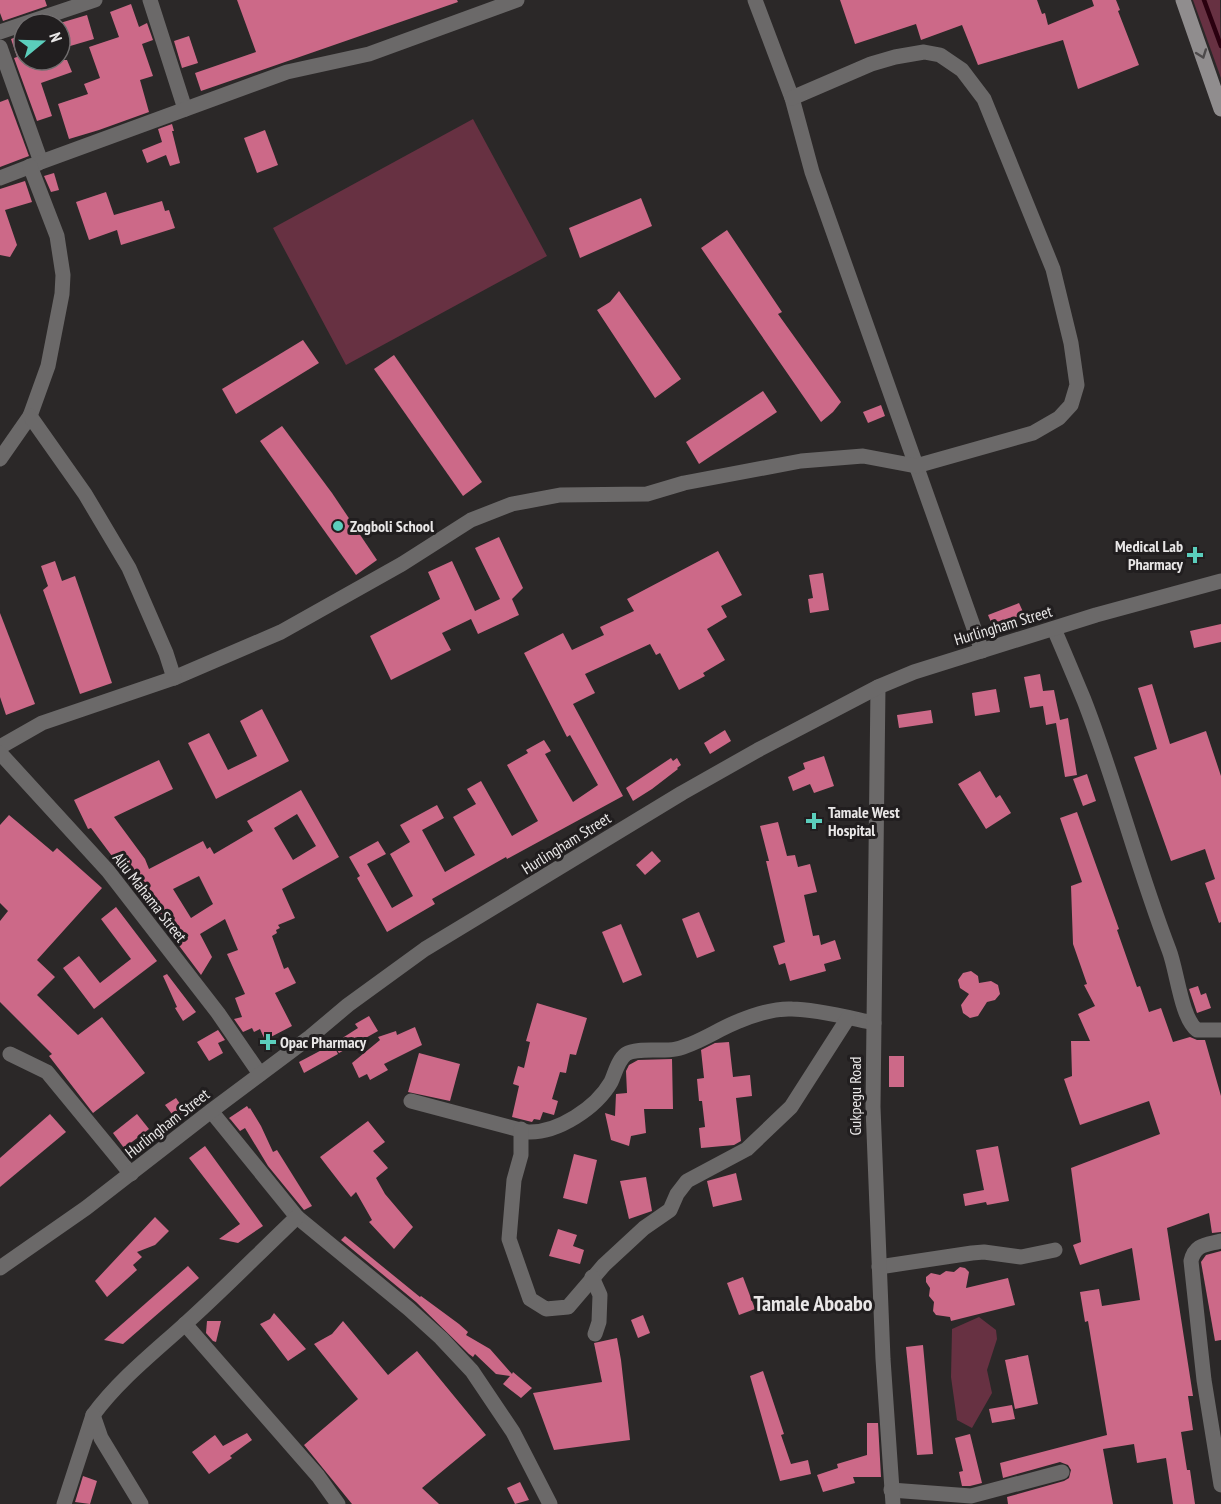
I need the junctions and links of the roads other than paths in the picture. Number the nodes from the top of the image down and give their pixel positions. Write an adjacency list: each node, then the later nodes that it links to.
1 (95, 0): 6 (street)
2 (150, 0): 10 (street)
3 (517, 0): 10 (street)
4 (755, 0): 8 (street)
5 (1183, 0): 9 (main road, one-way to 9)
6 (0, 32)
7 (0, 47): 11 (street)
8 (792, 98): 15 (street); 15 (street)
9 (1221, 108)
10 (185, 109): 11 (street)
11 (36, 164): 12 (street); 13 (street)
12 (0, 178)
13 (30, 416): 14 (street); 19 (street)
14 (0, 459)
15 (916, 466): 18 (street); 19 (street)
16 (1221, 581): 17 (street, Hurlingham Street)
17 (1054, 628): 18 (street, Hurlingham Street); 25 (street)
18 (982, 651): 20 (street, Hurlingham Street)
19 (174, 678): 21 (street)
20 (879, 687): 24 (street, Gukpegu Road); 27 (street, Hurlingham Street)
21 (0, 747)
22 (0, 753): 27 (street, Aliu Mahama Street)
23 (848, 1018): 24 (street); 30 (street); 37 (street)
24 (874, 1023): 35 (street, Gukpegu Road)
25 (1221, 1030)
26 (10, 1054): 31 (street)
27 (260, 1074): 29 (street, Hurlingham Street)
28 (411, 1101): 30 (street)
29 (211, 1111): 31 (street, Hurlingham Street); 32 (street)
30 (521, 1129): 37 (street)
31 (131, 1174): 36 (street, Hurlingham Street)
32 (297, 1217): 38 (street); 47 (street)
33 (1221, 1242): 42 (street)
34 (1055, 1250): 35 (street)
35 (879, 1267): 43 (street, Gukpegu Road)
36 (0, 1268)
37 (592, 1277): 39 (street)
38 (185, 1324): 40 (street); 46 (street)
39 (595, 1334)
40 (93, 1415): 44 (street); 45 (street)
41 (1062, 1472): 43 (street)
42 (1221, 1485)
43 (892, 1497)
44 (64, 1504)
45 (141, 1504)
46 (338, 1504)
47 (550, 1504)

